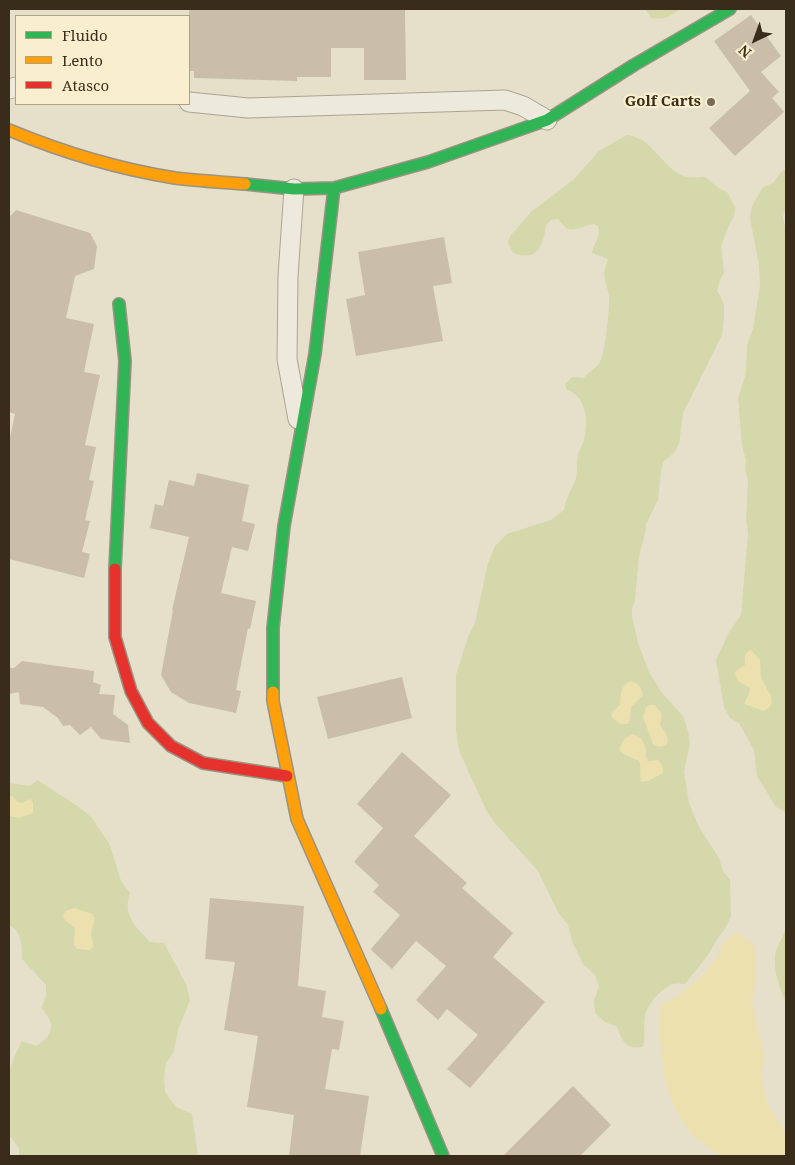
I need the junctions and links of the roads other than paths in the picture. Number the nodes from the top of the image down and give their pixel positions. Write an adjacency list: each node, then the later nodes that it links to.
1 (730, 9): 3 (street)
2 (190, 102): 3 (street)
3 (547, 120): 5 (street)
4 (9, 130): 6 (street)
5 (334, 188): 6 (street); 8 (street)
6 (294, 189): 8 (street)
7 (118, 304): 9 (street)
8 (300, 433): 9 (street)
9 (287, 776): 10 (street)
10 (443, 1156)

